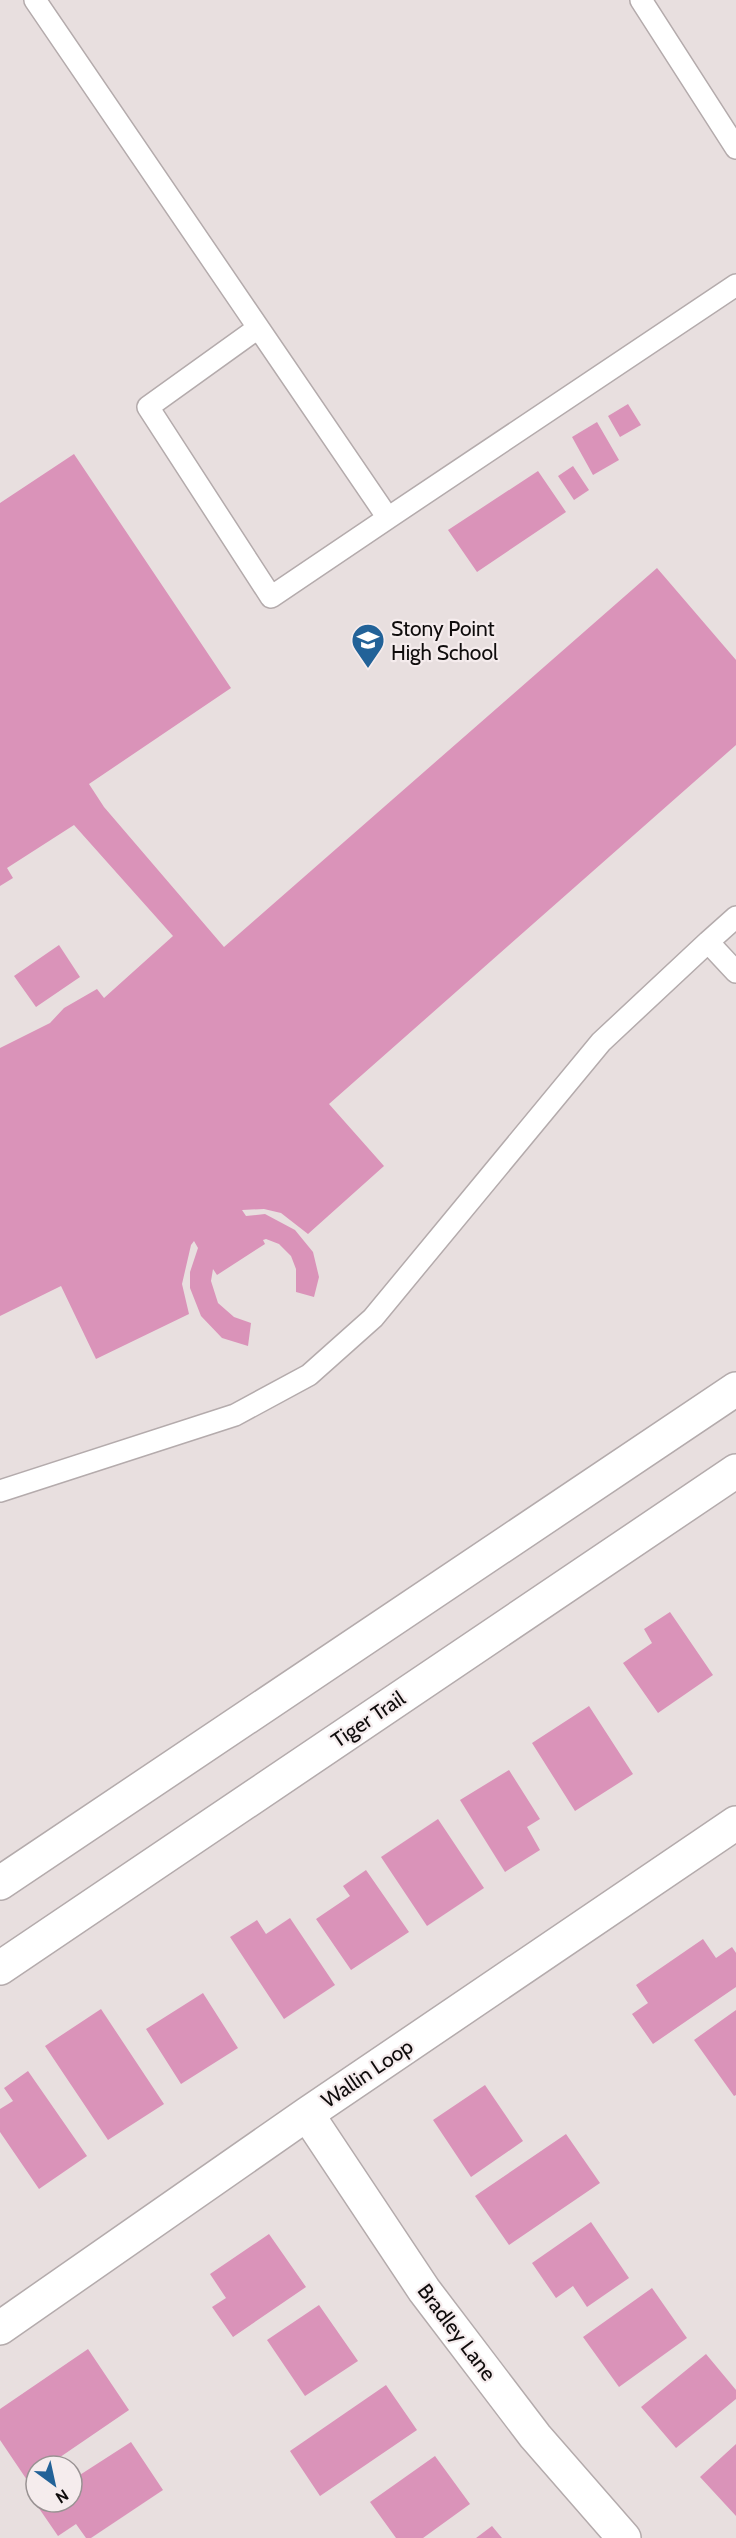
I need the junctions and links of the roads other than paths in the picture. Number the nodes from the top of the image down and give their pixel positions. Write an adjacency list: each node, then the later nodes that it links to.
1 (35, 0): 5 (lane)
2 (641, 0): 3 (lane)
3 (736, 148)
4 (736, 285): 6 (lane)
5 (258, 328): 6 (lane); 6 (lane)
6 (388, 519)
7 (736, 917): 8 (lane)
8 (708, 942): 9 (lane); 12 (lane)
9 (736, 972)
10 (736, 1389): 14 (street)
11 (736, 1471): 15 (street, Tiger Trail)
12 (0, 1491)
13 (736, 1823): 16 (street, Wallin Loop)
14 (0, 1883)
15 (0, 1968)
16 (306, 2114): 17 (street, Wallin Loop); 18 (street, Bradley Lane)
17 (0, 2328)
18 (624, 2538)

